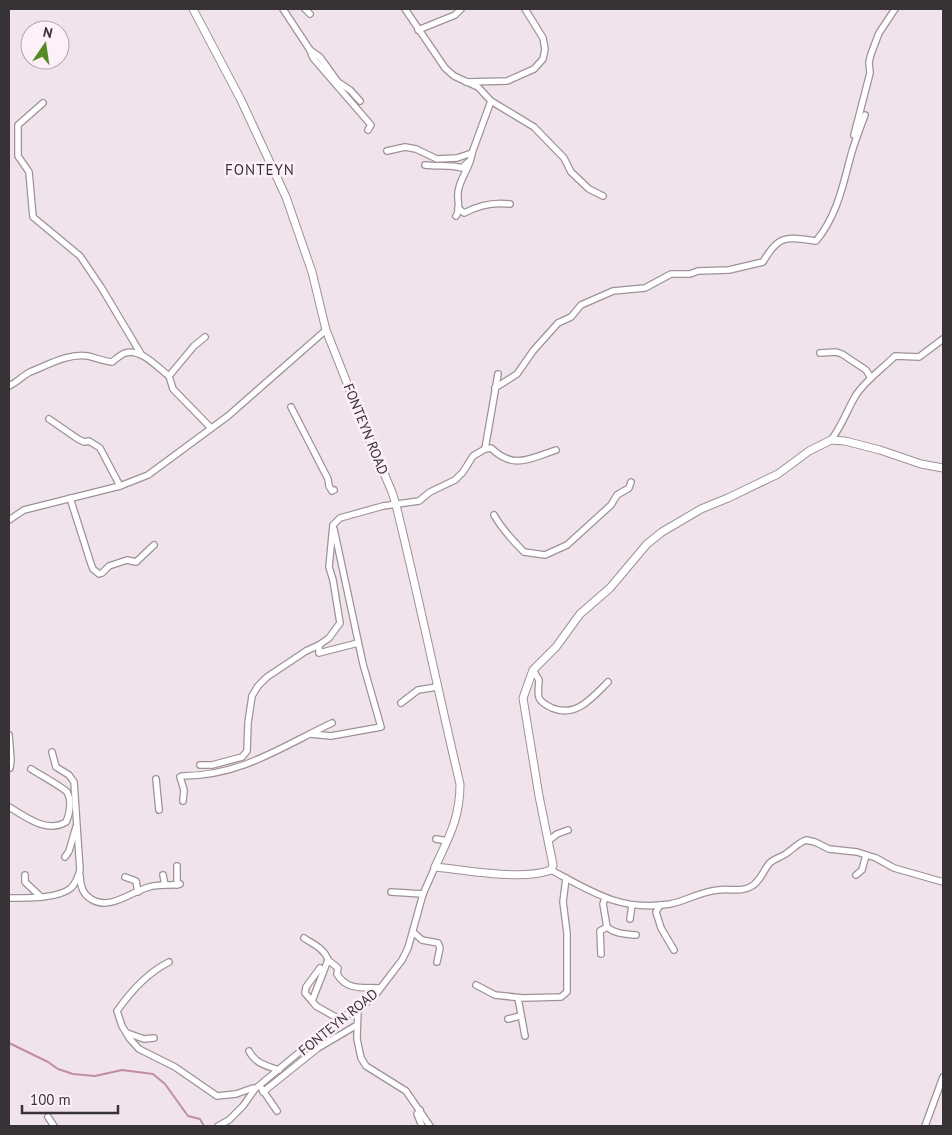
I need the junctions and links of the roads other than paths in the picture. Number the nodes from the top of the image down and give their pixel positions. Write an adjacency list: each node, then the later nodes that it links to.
1 (193, 9): 25 (street, FONTEYN ROAD)
2 (283, 9): 10 (street)
3 (305, 9): 8 (street)
4 (404, 9): 9 (street)
5 (461, 9): 9 (street)
6 (525, 9): 11 (street)
7 (895, 9): 19 (street)
8 (310, 14)
9 (418, 30): 11 (street)
10 (310, 50): 13 (street); 16 (street)
11 (466, 82): 12 (street)
12 (491, 101): 18 (street); 21 (street)
13 (360, 102)
14 (44, 103): 29 (street)
15 (865, 115): 19 (street)
16 (368, 130)
17 (387, 151): 18 (street)
18 (472, 153): 20 (street); 23 (street)
19 (851, 154): 34 (street)
20 (425, 165)
21 (603, 196)
22 (510, 204): 23 (street)
23 (458, 208): 24 (street)
24 (456, 216)
25 (326, 330): 37 (street); 46 (street, FONTEYN ROAD)
26 (205, 337): 31 (street)
27 (943, 340): 32 (street)
28 (820, 353): 32 (street)
29 (141, 354): 31 (street); 33 (street)
30 (498, 374): 34 (street)
31 (169, 376): 37 (street)
32 (871, 378): 38 (street)
33 (9, 386)
34 (495, 388): 39 (street)
35 (291, 407): 44 (street)
36 (49, 419): 43 (street)
37 (211, 428): 43 (street)
38 (831, 440): 41 (street); 53 (street)
39 (485, 449): 40 (street); 46 (street)
40 (556, 450)
41 (943, 468)
42 (631, 482): 47 (street)
43 (120, 486): 45 (street)
44 (334, 490)
45 (70, 498): 48 (street); 50 (street)
46 (396, 505): 49 (street); 55 (street, FONTEYN ROAD)
47 (494, 515)
48 (9, 520)
49 (334, 524): 51 (street); 52 (street)
50 (154, 545)
51 (358, 643): 52 (street); 58 (street)
52 (319, 645): 61 (street)
53 (533, 670): 54 (street); 72 (street)
54 (608, 682)
55 (437, 687): 56 (street); 71 (street, FONTEYN ROAD)
56 (401, 703)
57 (332, 723): 58 (street)
58 (310, 734): 65 (street)
59 (9, 735): 62 (street)
60 (52, 752): 68 (street)
61 (200, 765)
62 (10, 768)
63 (30, 769): 66 (street)
64 (156, 778): 67 (street)
65 (183, 801)
66 (10, 807)
67 (159, 810)
68 (78, 823): 74 (street); 77 (street)
69 (568, 830): 72 (street)
70 (436, 839): 71 (street)
71 (447, 841): 76 (street, FONTEYN ROAD)
72 (548, 841): 78 (street)
73 (866, 855): 81 (street); 84 (street); 93 (street)
74 (66, 857)
75 (177, 866): 85 (street)
76 (435, 867): 78 (street); 88 (street, FONTEYN ROAD)
77 (80, 870): 86 (street); 89 (street)
78 (551, 870): 83 (street)
79 (163, 874): 85 (street)
80 (25, 875): 89 (street)
81 (856, 875)
82 (126, 877): 86 (street)
83 (566, 878): 91 (street); 107 (street)
84 (943, 882)
85 (165, 885): 86 (street)
86 (138, 892)
87 (391, 892): 88 (street)
88 (423, 894): 96 (street, FONTEYN ROAD)
89 (41, 896): 90 (street)
90 (9, 898)
91 (605, 898): 92 (street); 95 (street)
92 (632, 905): 93 (street); 94 (street)
93 (660, 905): 99 (street)
94 (630, 919)
95 (607, 927): 97 (street); 100 (street)
96 (413, 932): 103 (street); 106 (street, FONTEYN ROAD)
97 (636, 935)
98 (304, 938): 101 (street)
99 (674, 950)
100 (601, 954)
101 (328, 960): 106 (street); 108 (street)
102 (169, 962): 114 (street)
103 (437, 962)
104 (320, 968): 108 (street)
105 (476, 985): 107 (street)
106 (380, 988): 109 (street, FONTEYN ROAD)
107 (518, 998): 110 (street)
108 (312, 1001): 111 (street)
109 (358, 1008): 111 (street, FONTEYN ROAD); 113 (street)
110 (520, 1016): 112 (street); 115 (street)
111 (339, 1019): 118 (street, FONTEYN ROAD)
112 (508, 1019)
113 (357, 1025): 122 (street); 123 (street)
114 (127, 1033): 116 (street); 121 (street)
115 (525, 1036)
116 (154, 1038)
117 (249, 1051): 118 (street)
118 (279, 1070): 120 (street, FONTEYN ROAD)
119 (943, 1077): 130 (street)
120 (259, 1085): 122 (street); 126 (street, FONTEYN ROAD)
121 (253, 1088)
122 (263, 1092): 124 (street)
123 (420, 1110): 128 (street); 129 (street)
124 (277, 1111)
125 (48, 1117): 127 (street)
126 (223, 1125)
127 (54, 1126)
128 (422, 1126)
129 (430, 1126)
130 (925, 1126)

